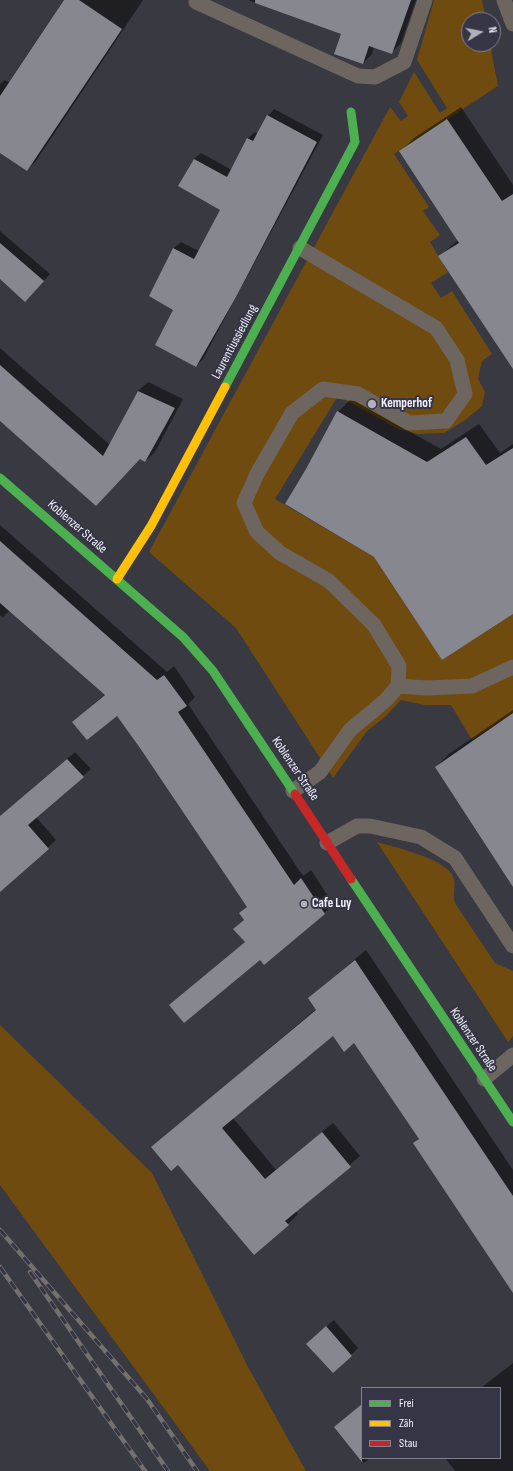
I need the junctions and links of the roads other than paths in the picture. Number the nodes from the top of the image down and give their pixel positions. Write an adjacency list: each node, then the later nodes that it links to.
1 (425, 0): 3 (lane)
2 (504, 0): 4 (lane)
3 (196, 2)
4 (513, 24)
5 (351, 112): 6 (street, Laurentiussiedlung)
6 (300, 248): 8 (street, Laurentiussiedlung); 10 (lane)
7 (0, 478): 8 (street, Koblenzer Straße)
8 (117, 579): 11 (street, Koblenzer Straße)
9 (513, 667): 10 (lane)
10 (398, 686): 11 (lane)
11 (293, 791): 12 (street, Koblenzer Straße)
12 (328, 843): 13 (lane); 15 (street, Koblenzer Straße)
13 (513, 946)
14 (513, 1055): 15 (lane)
15 (484, 1079): 16 (street, Koblenzer Straße)
16 (513, 1122)

